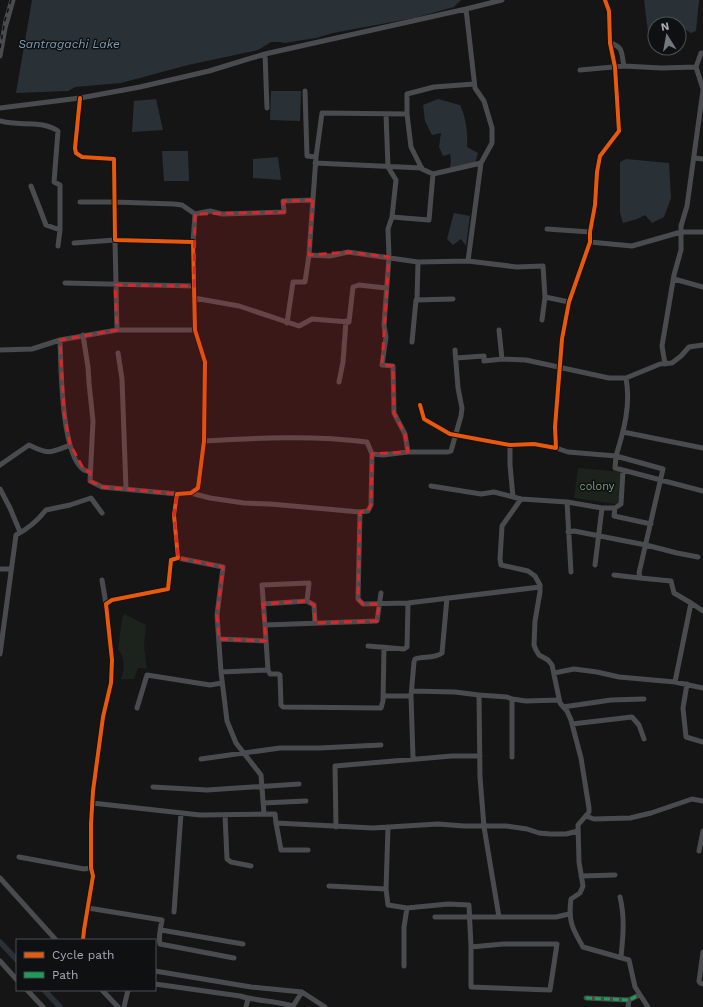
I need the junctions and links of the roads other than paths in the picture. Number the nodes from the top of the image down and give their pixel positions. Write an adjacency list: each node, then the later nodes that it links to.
1 (14, 0): 8 (street)
2 (502, 0): 4 (street)
3 (606, 0): 5 (street)
4 (466, 9): 7 (street); 13 (street)
5 (610, 43): 9 (street); 10 (street)
6 (703, 53): 11 (street)
7 (265, 54): 16 (street); 18 (street)
8 (0, 56)
9 (624, 66): 10 (street); 11 (street)
10 (615, 67): 12 (street); 38 (street)
11 (696, 67): 14 (street)
12 (580, 70)
13 (474, 84): 20 (street); 26 (street)
14 (703, 89): 23 (street)
15 (305, 91): 22 (street)
16 (80, 98): 17 (street); 33 (street)
17 (0, 108)
18 (266, 108)
19 (386, 114): 20 (street); 22 (street); 27 (street)
20 (407, 114): 28 (street)
21 (0, 121): 37 (street)
22 (316, 157): 25 (street)
23 (694, 158): 24 (street); 39 (street)
24 (703, 159)
25 (315, 163): 27 (street); 31 (street)
26 (481, 163): 29 (street); 48 (street)
27 (388, 167): 28 (street); 35 (street)
28 (422, 168): 29 (street)
29 (433, 174): 35 (street)
30 (32, 186): 37 (street)
31 (313, 200): 34 (street); 46 (street)
32 (80, 202): 33 (street)
33 (114, 202): 34 (street); 41 (street)
34 (195, 214): 42 (street)
35 (392, 217): 47 (street)
36 (547, 229): 38 (street)
37 (60, 230): 45 (street)
38 (590, 232): 43 (street)
39 (681, 232): 40 (street); 43 (street); 50 (street)
40 (703, 232)
41 (115, 240): 42 (street); 44 (street); 52 (street)
42 (193, 242): 53 (street)
43 (590, 242): 60 (street)
44 (74, 243)
45 (58, 246)
46 (309, 255): 47 (street); 63 (street)
47 (389, 257): 49 (street); 55 (street)
48 (468, 261): 49 (street); 56 (street)
49 (418, 262): 59 (street)
50 (674, 279): 54 (street); 76 (street)
51 (65, 283): 52 (street)
52 (115, 285): 53 (street); 64 (street)
53 (194, 286): 57 (street)
54 (703, 287)
55 (386, 288): 62 (street); 88 (street)
56 (545, 297): 60 (street); 61 (street)
57 (194, 298): 63 (street); 65 (street)
58 (453, 299): 59 (street)
59 (418, 300): 69 (street)
60 (569, 302): 77 (street)
61 (542, 320)
62 (346, 321): 63 (street); 79 (street)
63 (287, 322)
64 (117, 330): 65 (street); 67 (street)
65 (195, 330): 83 (street)
66 (499, 330): 75 (street)
67 (83, 335): 68 (street); 93 (street)
68 (60, 340): 71 (street); 84 (street)
69 (412, 342)
70 (703, 345): 76 (street)
71 (0, 350)
72 (455, 350): 74 (street)
73 (118, 353): 97 (street)
74 (456, 358): 75 (street); 82 (street)
75 (502, 359): 77 (street)
76 (665, 364): 78 (street)
77 (560, 367): 78 (street); 86 (street)
78 (626, 378): 81 (street)
79 (339, 382)
80 (420, 404): 82 (street)
81 (623, 432): 87 (street); 90 (street)
82 (456, 435): 85 (street); 88 (street)
83 (204, 441): 89 (street); 99 (street)
84 (70, 445): 91 (street); 93 (street)
85 (510, 445): 86 (street); 101 (street)
86 (556, 448): 90 (street)
87 (703, 448)
88 (408, 452): 89 (street)
89 (372, 454): 106 (street)
90 (616, 456): 92 (street); 94 (street)
91 (0, 465)
92 (623, 471): 94 (street); 105 (street)
93 (90, 472): 97 (street)
94 (661, 480): 98 (street); 108 (street)
95 (431, 486): 101 (street)
96 (0, 489): 109 (street)
97 (126, 489): 100 (street)
98 (703, 491)
99 (191, 493): 100 (street); 106 (street)
100 (177, 494): 114 (street)
101 (513, 497): 102 (street)
102 (521, 499): 103 (street); 122 (street)
103 (567, 502): 104 (street); 110 (street)
104 (602, 508): 105 (street); 111 (street)
105 (615, 508): 108 (street)
106 (360, 512): 130 (street)
107 (102, 513): 109 (street)
108 (651, 524): 112 (street)
109 (20, 532): 117 (street)
110 (568, 532): 111 (street); 118 (street)
111 (599, 536): 112 (street); 115 (street)
112 (646, 545): 113 (street); 120 (street)
113 (698, 557)
114 (178, 558): 128 (street); 134 (street)
115 (595, 566)
116 (0, 569): 117 (street)
117 (11, 569): 138 (street)
118 (571, 572)
119 (614, 575): 120 (street)
120 (640, 578): 127 (street)
121 (102, 580): 128 (street)
122 (540, 587): 124 (street); 141 (street)
123 (381, 593): 130 (street)
124 (447, 598): 126 (street); 146 (street)
125 (307, 601): 129 (street); 129 (street); 132 (street)
126 (408, 603): 130 (street); 137 (street)
127 (691, 603): 131 (street); 142 (street)
128 (106, 604): 169 (street)
129 (263, 604): 133 (street)
130 (379, 604): 132 (street)
131 (703, 611)
132 (316, 623): 133 (street)
133 (265, 625): 135 (street)
134 (219, 639): 135 (street); 140 (street)
135 (266, 641): 139 (street)
136 (368, 646): 137 (street)
137 (384, 647): 148 (street)
138 (0, 654)
139 (268, 670): 140 (street); 148 (street)
140 (221, 672): 143 (street)
141 (554, 673): 142 (street); 151 (street)
142 (675, 682): 144 (street)
143 (222, 683): 153 (street); 158 (street)
144 (687, 684): 145 (street); 156 (street)
145 (703, 688)
146 (412, 693): 147 (street); 148 (street); 161 (street)
147 (479, 695): 150 (street); 159 (street)
148 (383, 696)
149 (644, 699): 152 (street)
150 (512, 700): 151 (street); 160 (street)
151 (559, 700): 152 (street)
152 (563, 707): 154 (street)
153 (137, 708)
154 (572, 724): 155 (street); 173 (street)
155 (644, 740)
156 (703, 742)
157 (381, 745): 158 (street)
158 (244, 752): 162 (street); 165 (street)
159 (480, 756): 161 (street); 177 (street)
160 (512, 757)
161 (413, 758): 175 (street)
162 (200, 759)
163 (298, 784): 165 (street)
164 (153, 787): 165 (street)
165 (262, 787): 168 (street)
166 (306, 801): 168 (street)
167 (703, 801): 173 (street)
168 (263, 803): 171 (street)
169 (92, 804): 170 (street); 184 (street)
170 (182, 813): 172 (street); 193 (street)
171 (264, 814): 172 (street); 174 (street)
172 (225, 815): 183 (street)
173 (586, 816): 178 (street)
174 (276, 823): 175 (street); 181 (street)
175 (336, 826): 176 (street)
176 (388, 827): 177 (street); 189 (street)
177 (484, 827): 178 (street); 195 (street)
178 (578, 831): 186 (street)
179 (703, 831): 180 (street)
180 (701, 848)
181 (308, 850)
182 (19, 857): 184 (street)
183 (251, 866)
184 (91, 868): 191 (street)
185 (615, 875): 186 (street)
186 (581, 876): 194 (street)
187 (0, 878): 199 (street)
188 (329, 886): 189 (street)
189 (386, 889): 192 (street)
190 (620, 897): 204 (street)
191 (88, 908): 198 (street); 200 (street)
192 (408, 908): 197 (street); 207 (street)
193 (174, 912)
194 (569, 914): 195 (street); 204 (street)
195 (499, 916): 197 (street)
196 (435, 917): 197 (street)
197 (470, 917): 202 (street)
198 (161, 930): 201 (street); 205 (street)
199 (55, 939)
200 (83, 939)
201 (243, 944)
202 (471, 947): 202 (street)
203 (703, 952): 211 (street)
204 (621, 957): 216 (street)
205 (234, 958)
206 (0, 961): 209 (street)
207 (404, 966)
208 (156, 971): 215 (street)
209 (16, 979)
210 (156, 984): 218 (street)
211 (703, 984)
212 (28, 991): 220 (street)
213 (103, 991): 221 (street)
214 (128, 991): 222 (street)
215 (302, 992): 218 (street); 224 (street)
216 (639, 995): 219 (street); 226 (street)
217 (586, 998): 219 (street)
218 (248, 999): 223 (street)
219 (629, 1000): 225 (street)
220 (42, 1007)
221 (118, 1007)
222 (124, 1007)
223 (246, 1007)
224 (325, 1007)
225 (628, 1007)
226 (648, 1007)

